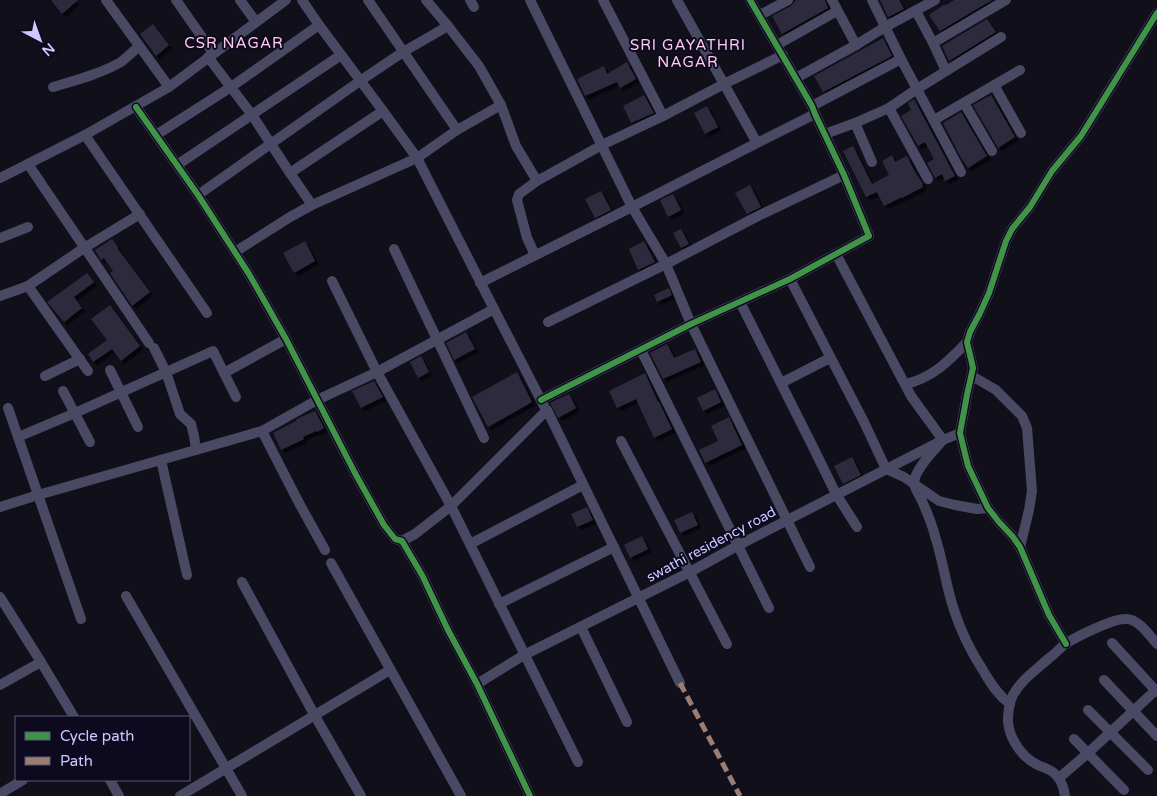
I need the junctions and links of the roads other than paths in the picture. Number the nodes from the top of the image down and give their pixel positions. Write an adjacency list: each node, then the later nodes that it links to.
1 (106, 0): 29 (street)
2 (176, 0): 33 (street)
3 (240, 0): 21 (street)
4 (286, 0): 21 (street)
5 (302, 0): 22 (street)
6 (368, 0): 30 (street)
7 (426, 0): 23 (street)
8 (530, 0): 62 (street)
9 (603, 0): 52 (street)
10 (677, 0): 39 (street)
11 (750, 0): 20 (street)
12 (788, 0): 20 (street)
13 (832, 0): 17 (street)
14 (872, 0): 24 (street)
15 (935, 0): 18 (street)
16 (1006, 0): 26 (street)
17 (838, 11): 27 (street); 28 (street)
18 (916, 11): 24 (street); 26 (street)
19 (1157, 13): 98 (street)
20 (760, 15): 27 (street)
21 (256, 22): 33 (street)
22 (319, 25): 31 (street); 43 (street)
23 (448, 26): 30 (street); 46 (street)
24 (885, 27): 28 (street); 34 (street)
25 (1001, 37): 36 (street)
26 (933, 44): 36 (street)
27 (777, 45): 32 (street)
28 (856, 45): 37 (street)
29 (139, 46): 41 (street); 42 (street)
30 (403, 52): 38 (street); 55 (street)
31 (341, 55): 38 (street); 51 (street)
32 (783, 55): 37 (street); 39 (street)
33 (211, 56): 42 (street); 43 (street)
34 (901, 59): 44 (street); 49 (street)
35 (1020, 70): 40 (street)
36 (946, 71): 44 (street)
37 (796, 78): 49 (street)
38 (360, 81): 50 (street); 61 (street)
39 (724, 84): 52 (street); 60 (street)
40 (994, 85): 45 (street); 56 (street)
41 (53, 87)
42 (169, 87): 47 (street)
43 (231, 87): 51 (street); 58 (street)
44 (917, 89): 48 (street); 53 (street)
45 (964, 102): 53 (street); 63 (street)
46 (501, 105): 55 (street); 73 (street)
47 (136, 107): 58 (street); 59 (street)
48 (889, 108): 54 (street); 72 (street)
49 (813, 110): 57 (street); 60 (street)
50 (383, 111): 64 (street); 69 (street)
51 (252, 115): 61 (street); 67 (street)
52 (663, 116): 62 (street)
53 (934, 120): 68 (street)
54 (855, 123): 57 (street); 65 (street)
55 (457, 130): 64 (street)
56 (1021, 133)
57 (825, 134): 70 (street)
58 (156, 135): 67 (street)
59 (85, 136): 66 (street); 77 (street)
60 (757, 143): 76 (street)
61 (271, 145): 69 (street); 74 (street)
62 (602, 145): 73 (street); 76 (street)
63 (992, 151)
64 (417, 158): 75 (street); 88 (street)
65 (872, 162)
66 (28, 164): 71 (street); 80 (street)
67 (177, 166): 74 (street)
68 (961, 172)
69 (290, 174): 75 (street)
70 (844, 175): 83 (street); 85 (street)
71 (0, 178)
72 (928, 179)
73 (536, 181): 84 (street)
74 (198, 195): 82 (street)
75 (312, 205): 82 (street)
76 (632, 207): 84 (street); 85 (street)
77 (140, 214): 80 (street); 93 (street)
78 (28, 227): 79 (street)
79 (0, 238)
80 (84, 248): 89 (street); 104 (street)
81 (394, 249): 97 (street)
82 (235, 252): 96 (street)
83 (836, 254): 86 (street); 110 (street)
84 (535, 255): 88 (street)
85 (666, 264): 94 (street); 95 (street)
86 (790, 279): 91 (street); 100 (street)
87 (332, 281): 105 (street)
88 (480, 283): 92 (street)
89 (28, 286): 90 (street); 101 (street)
90 (0, 296)
91 (740, 302): 95 (street); 109 (street)
92 (494, 309): 97 (street); 115 (street)
93 (207, 313)
94 (548, 322)
95 (691, 324): 99 (street); 137 (street)
96 (286, 339): 106 (street); 114 (street)
97 (436, 340): 105 (street); 123 (street)
98 (967, 342): 108 (street); 110 (street)
99 (641, 350): 115 (street); 141 (street)
100 (830, 358): 109 (street); 129 (street)
101 (80, 359): 103 (street); 107 (street)
102 (110, 370): 112 (street)
103 (88, 371)
104 (166, 372): 106 (street); 112 (street); 127 (street)
105 (377, 372): 114 (street); 134 (street)
106 (224, 373): 113 (street)
107 (45, 376)
108 (972, 376): 121 (street); 143 (street)
109 (781, 383): 132 (street)
110 (905, 384): 124 (street)
111 (63, 391): 118 (street)
112 (121, 393): 118 (street); 119 (street)
113 (236, 397)
114 (318, 400): 120 (street); 139 (street)
115 (542, 400): 117 (street)
116 (8, 408): 122 (street)
117 (547, 410): 131 (street); 134 (street)
118 (75, 413): 122 (street); 126 (street)
119 (138, 428)
120 (262, 431): 127 (street); 144 (street)
121 (960, 433): 124 (street, swathi residency road); 136 (street)
122 (18, 437): 133 (street)
123 (484, 438)
124 (943, 440): 129 (street, swathi residency road); 130 (street)
125 (621, 441): 147 (street)
126 (90, 442)
127 (196, 450): 128 (street)
128 (161, 460): 133 (street); 148 (street)
129 (886, 469): 130 (street); 132 (street, swathi residency road)
130 (914, 484): 136 (street); 169 (street)
131 (583, 485): 140 (street); 142 (street)
132 (836, 494): 137 (street, swathi residency road); 138 (street)
133 (38, 495): 135 (street); 155 (street)
134 (451, 506): 139 (street); 140 (street)
135 (0, 507)
136 (988, 508): 143 (street)
137 (787, 520): 141 (street, swathi residency road); 146 (street)
138 (857, 527)
139 (402, 541): 166 (street)
140 (470, 544): 153 (street)
141 (737, 546): 147 (street, swathi residency road); 154 (street)
142 (614, 547): 152 (street); 153 (street)
143 (1020, 547): 159 (street)
144 (325, 550)
145 (331, 563): 163 (street)
146 (810, 567)
147 (690, 572): 152 (street, swathi residency road); 158 (street)
148 (187, 574)
149 (242, 582): 173 (street)
150 (126, 596): 180 (street)
151 (0, 598): 162 (street)
152 (639, 598): 156 (street, swathi residency road); 165 (street)
153 (499, 604): 161 (street)
154 (769, 608)
155 (80, 619)
156 (581, 627): 161 (street, swathi residency road); 174 (street)
157 (1112, 643): 168 (street)
158 (727, 644)
159 (1066, 644): 160 (street); 169 (street)
160 (1157, 644)
161 (524, 655): 166 (street, swathi residency road); 179 (street)
162 (41, 662): 167 (street); 172 (street)
163 (390, 670): 173 (street); 191 (street)
164 (1104, 680): 171 (street)
165 (680, 683)
166 (477, 684): 192 (street)
167 (0, 685)
168 (1156, 690): 171 (street)
169 (1010, 704): 182 (street)
170 (1088, 710): 175 (street)
171 (1134, 710): 175 (street); 176 (street)
172 (73, 716)
173 (316, 716): 180 (street); 190 (street)
174 (627, 722)
175 (1111, 732): 178 (street); 181 (street)
176 (1157, 736)
177 (1074, 739): 178 (street)
178 (1088, 753): 182 (street); 185 (street)
179 (578, 762)
180 (226, 768): 188 (street); 189 (street)
181 (1148, 770)
182 (1059, 778): 193 (street)
183 (22, 781): 186 (street)
184 (111, 781): 187 (street)
185 (1124, 790)
186 (3, 792)
187 (119, 796)
188 (180, 796)
189 (242, 796)
190 (361, 796)
191 (461, 796)
192 (530, 796)
193 (1064, 796)

